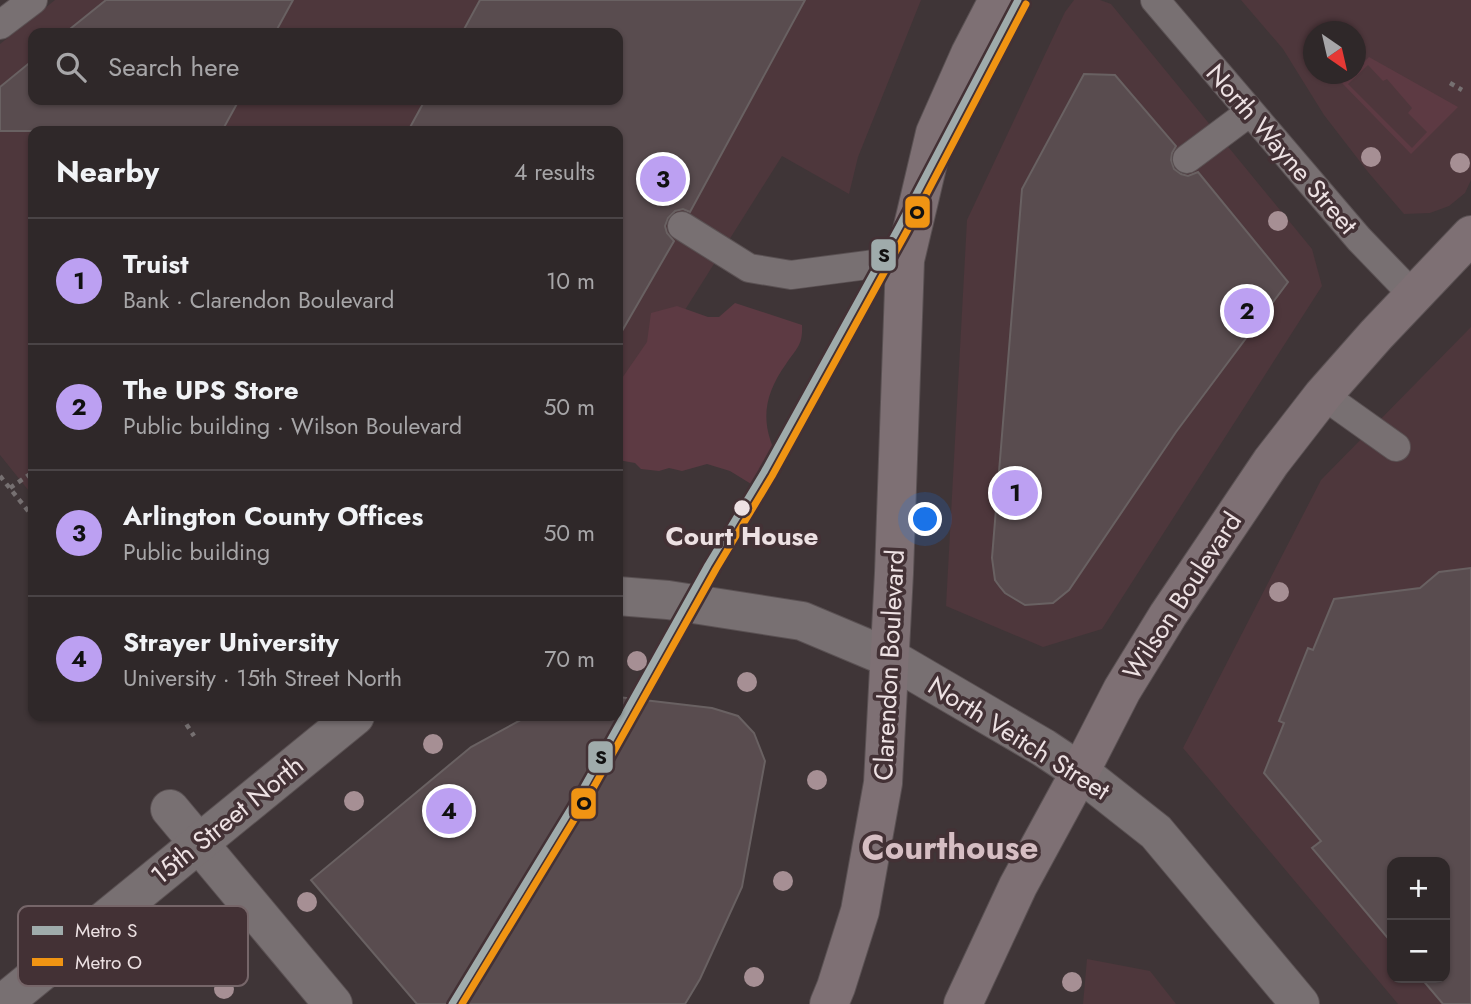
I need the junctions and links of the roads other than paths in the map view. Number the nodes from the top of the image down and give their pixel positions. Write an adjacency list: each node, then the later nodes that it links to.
1 (33, 0): 4 (lane)
2 (998, 0): 9 (main road, Clarendon Boulevard)
3 (1155, 0): 5 (lane, North Wayne Street)
4 (0, 25)
5 (1250, 111): 6 (lane); 10 (lane, North Wayne Street)
6 (1187, 159)
7 (682, 226): 9 (lane)
8 (1471, 235): 10 (main road, Wilson Boulevard)
9 (905, 260): 14 (main road, Clarendon Boulevard)
10 (1413, 295): 11 (main road, Wilson Boulevard)
11 (1323, 396): 12 (lane); 16 (main road, Wilson Boulevard)
12 (1396, 447)
13 (623, 596): 14 (street, North Veitch Street)
14 (890, 658): 16 (street, North Veitch Street); 23 (main road, Clarendon Boulevard)
15 (349, 721): 18 (street, 15th Street North)
16 (1080, 772): 24 (main road, Wilson Boulevard); 25 (street, North Veitch Street)
17 (170, 810): 18 (street)
18 (199, 843): 19 (street, 15th Street North); 22 (street)
19 (122, 906)
20 (24, 986): 21 (street, 15th Street North)
21 (2, 1004)
22 (333, 1004)
23 (829, 1004)
24 (963, 1004)
25 (1300, 1004)

